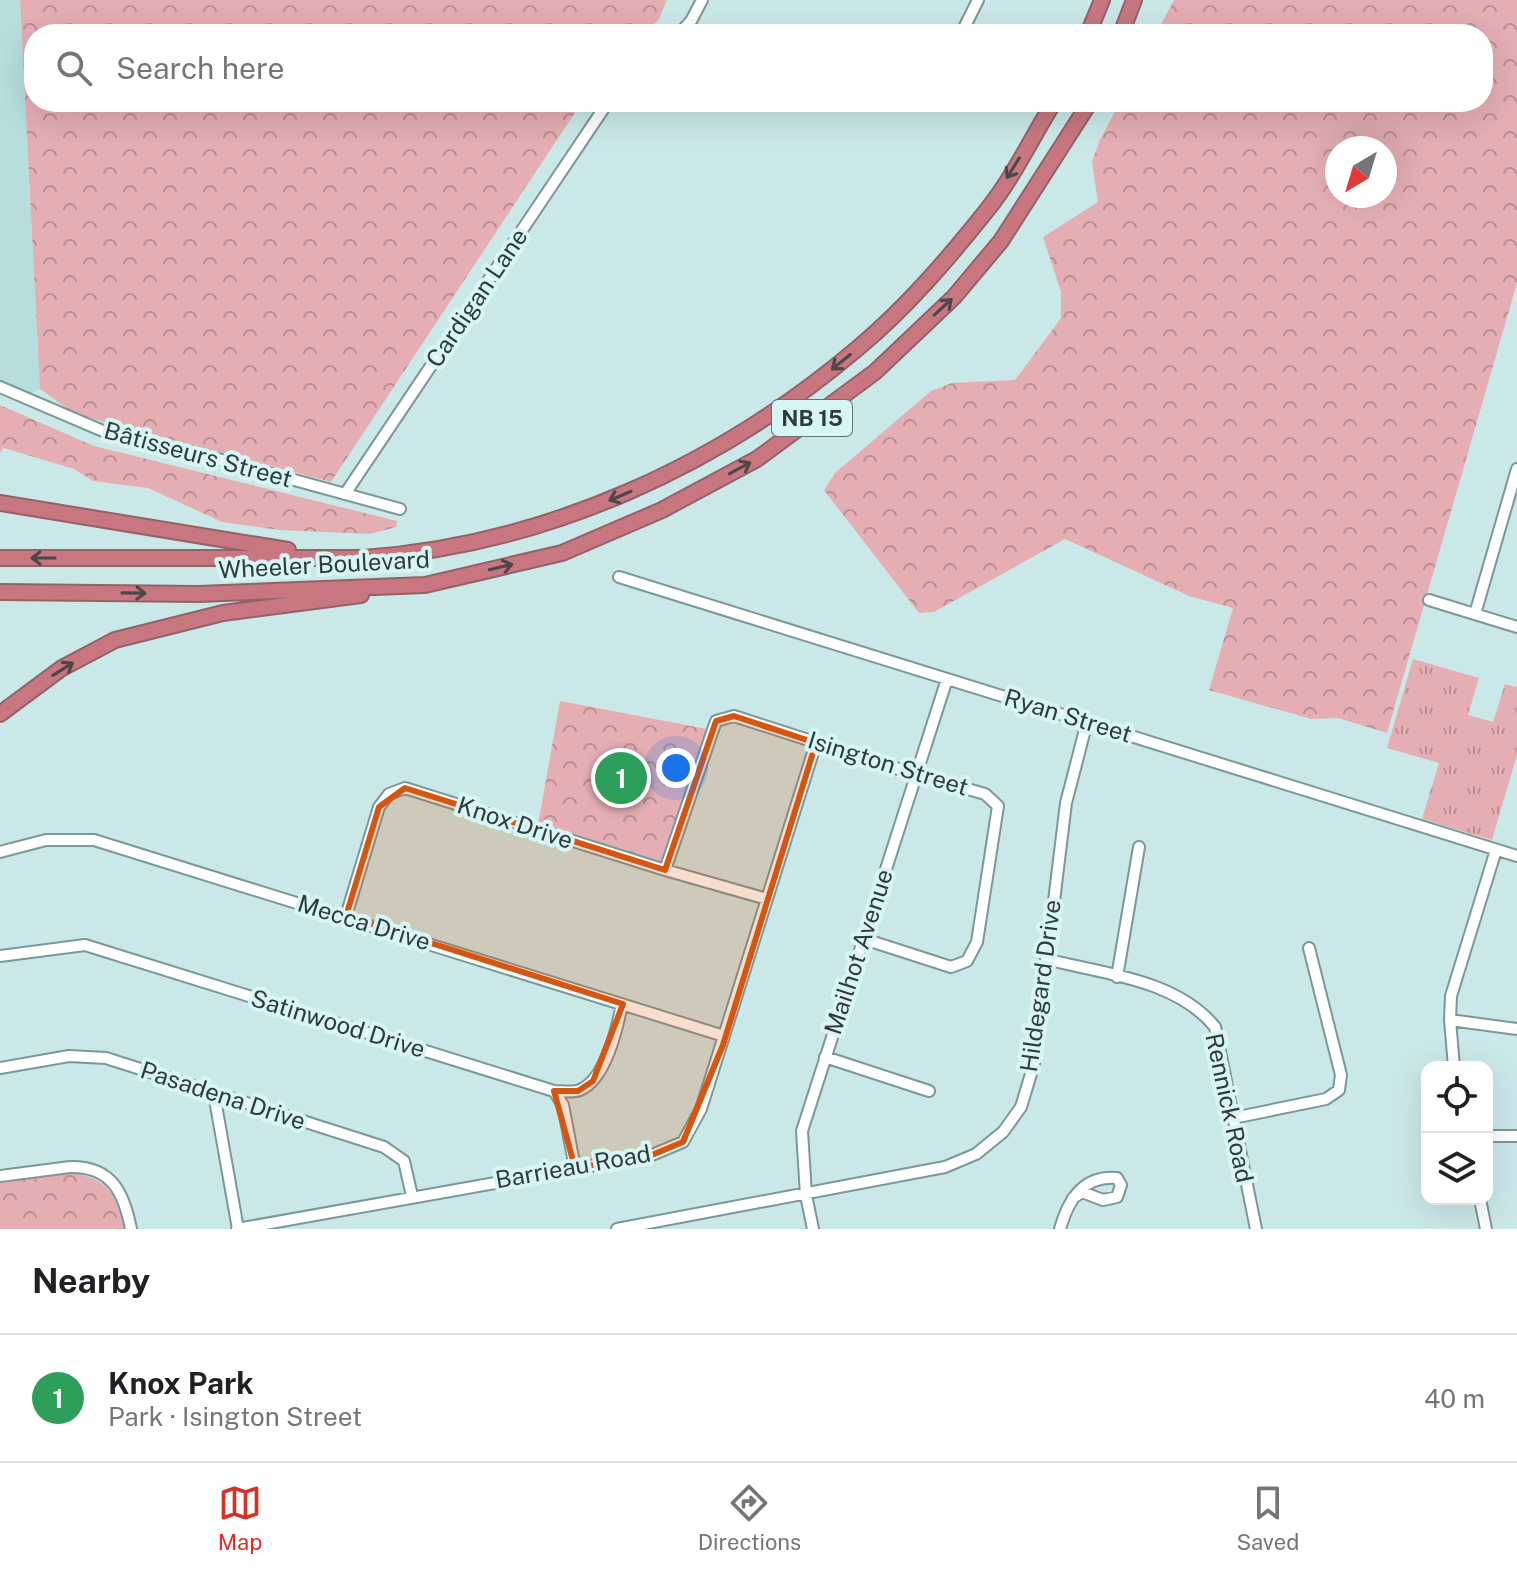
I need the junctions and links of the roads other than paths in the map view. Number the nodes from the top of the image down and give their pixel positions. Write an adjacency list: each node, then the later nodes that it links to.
1 (702, 0): 5 (street)
2 (978, 0): 6 (street)
3 (1102, 0): 7 (highway)
4 (1134, 0): 8 (highway)
5 (688, 24)
6 (966, 24)
7 (1092, 24)
8 (1125, 24)
9 (601, 112): 14 (street, Cardigan Lane)
10 (1048, 112): 17 (highway, Wheeler Boulevard / NB 15, one-way to 17)
11 (1084, 112): 20 (highway, Wheeler Boulevard / NB 15, one-way to 11)
12 (0, 387): 14 (street, Bâtisseurs Street)
13 (1517, 469): 23 (street)
14 (345, 494): 16 (street, Bâtisseurs Street)
15 (0, 503): 17 (highway)
16 (400, 509)
17 (400, 555): 18 (highway, Wheeler Boulevard / NB 15, one-way to 18)
18 (0, 558)
19 (619, 577): 25 (street, Ryan Street)
20 (425, 585): 21 (highway, Wheeler Boulevard / NB 15, one-way to 20); 26 (highway, one-way to 20)
21 (0, 592)
22 (1429, 600): 23 (street)
23 (1475, 614): 24 (street)
24 (1517, 627)
25 (947, 679): 27 (street, Ryan Street); 29 (street, Mailhot Avenue)
26 (0, 714)
27 (1087, 722): 31 (street, Ryan Street); 40 (street, Hildegard Drive)
28 (816, 743): 29 (street, Isington Street); 34 (street, Isington Street); 35 (street, Barrieau Road)
29 (917, 773): 37 (street, Mailhot Avenue); 37 (street, Isington Street)
30 (1139, 847): 41 (street)
31 (1496, 850): 33 (street, Ryan Street); 43 (street)
32 (0, 852): 36 (street, Mecca Drive)
33 (1517, 856)
34 (665, 870): 35 (street, Knox Drive); 36 (street, Knox Drive)
35 (767, 899): 45 (street, Barrieau Road)
36 (346, 916): 42 (street, Mecca Drive)
37 (864, 939): 46 (street, Mailhot Avenue)
38 (1309, 948): 52 (street)
39 (0, 956): 49 (street, Satinwood Drive)
40 (1046, 959): 41 (street, Rennick Road); 57 (street, Hildegard Drive)
41 (1117, 977): 52 (street, Rennick Road)
42 (622, 1004): 45 (street, Mecca Drive); 49 (street)
43 (1450, 1020): 44 (street); 47 (street)
44 (1517, 1029)
45 (724, 1036): 55 (street, Barrieau Road)
46 (825, 1057): 50 (street); 57 (street, Mailhot Avenue)
47 (1453, 1061)
48 (0, 1068): 51 (street, Pasadena Drive)
49 (554, 1091): 55 (street)
50 (929, 1091)
51 (214, 1094): 58 (street, Pasadena Drive); 62 (street)
52 (1233, 1118): 66 (street, Rennick Road)
53 (1493, 1136): 54 (street)
54 (1517, 1136)
55 (575, 1168): 58 (street, Barrieau Road)
56 (0, 1176): 61 (street)
57 (806, 1195): 63 (street, Hildegard Drive); 64 (street, Mailhot Avenue)
58 (412, 1196): 62 (street, Barrieau Road)
59 (1073, 1198): 65 (street)
60 (1481, 1205): 67 (street)
61 (131, 1229)
62 (238, 1229)
63 (617, 1229)
64 (813, 1229)
65 (1060, 1229)
66 (1256, 1229)
67 (1486, 1229)

